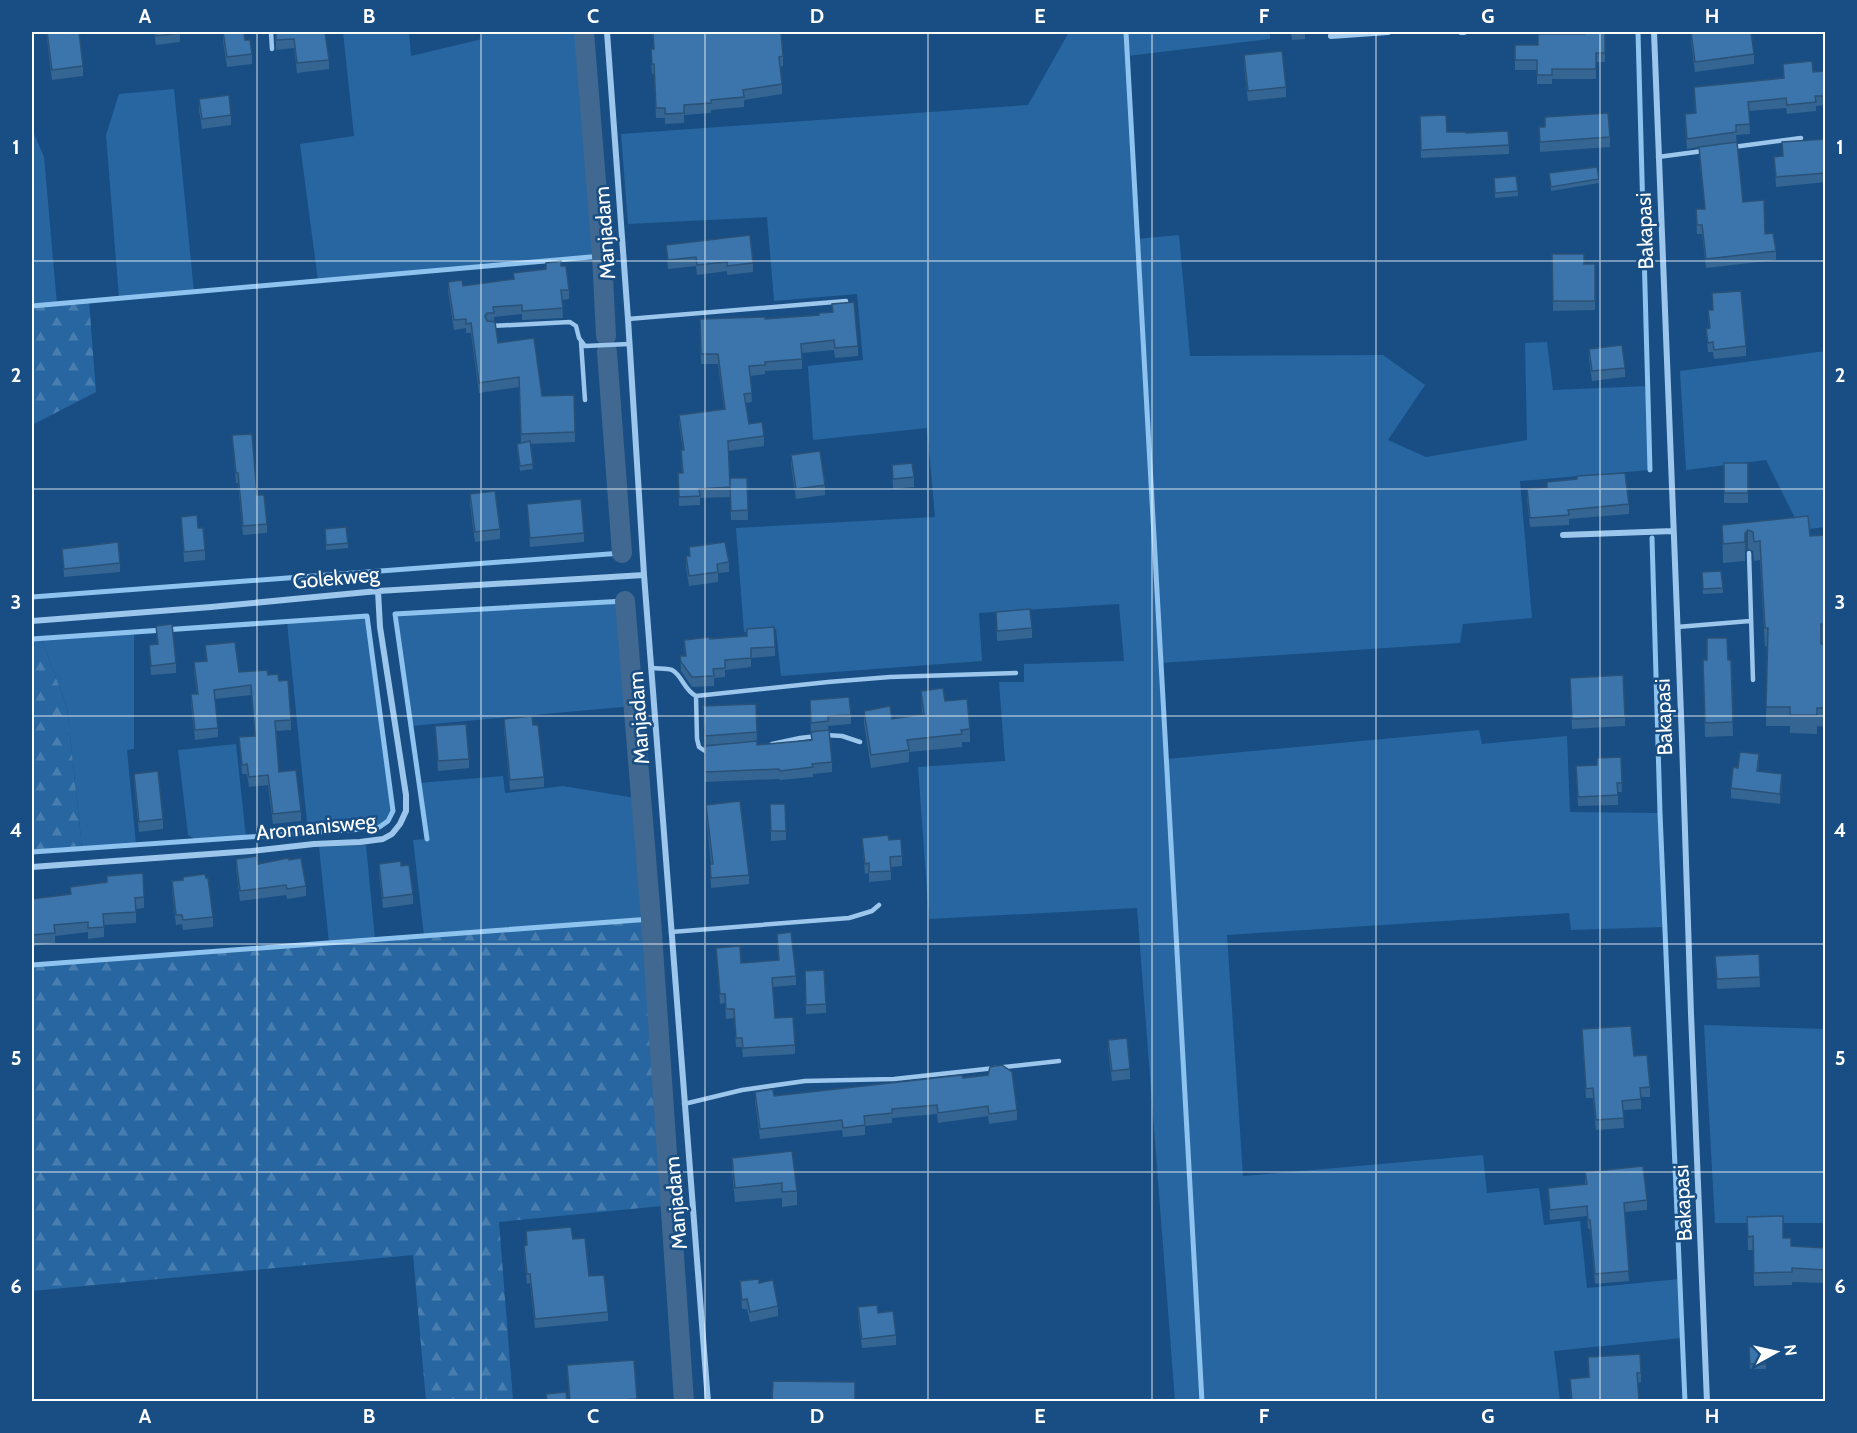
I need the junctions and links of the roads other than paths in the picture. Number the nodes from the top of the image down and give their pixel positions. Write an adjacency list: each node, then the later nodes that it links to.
1 (271, 32): 6 (lane)
2 (606, 32): 12 (street, Manjadam)
3 (1388, 32): 5 (street)
4 (1654, 32): 10 (street, Bakapasi)
5 (1331, 36)
6 (272, 49)
7 (1801, 138): 8 (lane)
8 (1730, 148)
9 (1706, 151): 10 (lane)
10 (1658, 157): 17 (street, Bakapasi)
11 (846, 301): 12 (lane)
12 (628, 319): 15 (street, Manjadam)
13 (489, 327): 14 (lane)
14 (581, 342): 15 (lane); 16 (lane)
15 (629, 344): 20 (street, Manjadam)
16 (585, 400)
17 (1673, 531): 18 (street); 24 (street, Bakapasi)
18 (1563, 536)
19 (1749, 553): 23 (lane)
20 (644, 575): 21 (street, Golekweg); 25 (street, Manjadam)
21 (378, 591): 22 (street, Golekweg); 32 (street, Aromanisweg)
22 (32, 621)
23 (1750, 621): 24 (lane); 27 (lane)
24 (1677, 627): 38 (street, Bakapasi)
25 (652, 668): 28 (lane); 34 (street, Manjadam)
26 (1016, 673): 28 (lane)
27 (1753, 680)
28 (696, 696): 31 (lane)
29 (860, 742): 30 (lane)
30 (762, 745)
31 (716, 750)
32 (32, 867)
33 (879, 905): 34 (lane)
34 (671, 932): 36 (street, Manjadam)
35 (1059, 1061): 36 (lane)
36 (684, 1104): 37 (street, Manjadam)
37 (708, 1401)
38 (1707, 1401)

